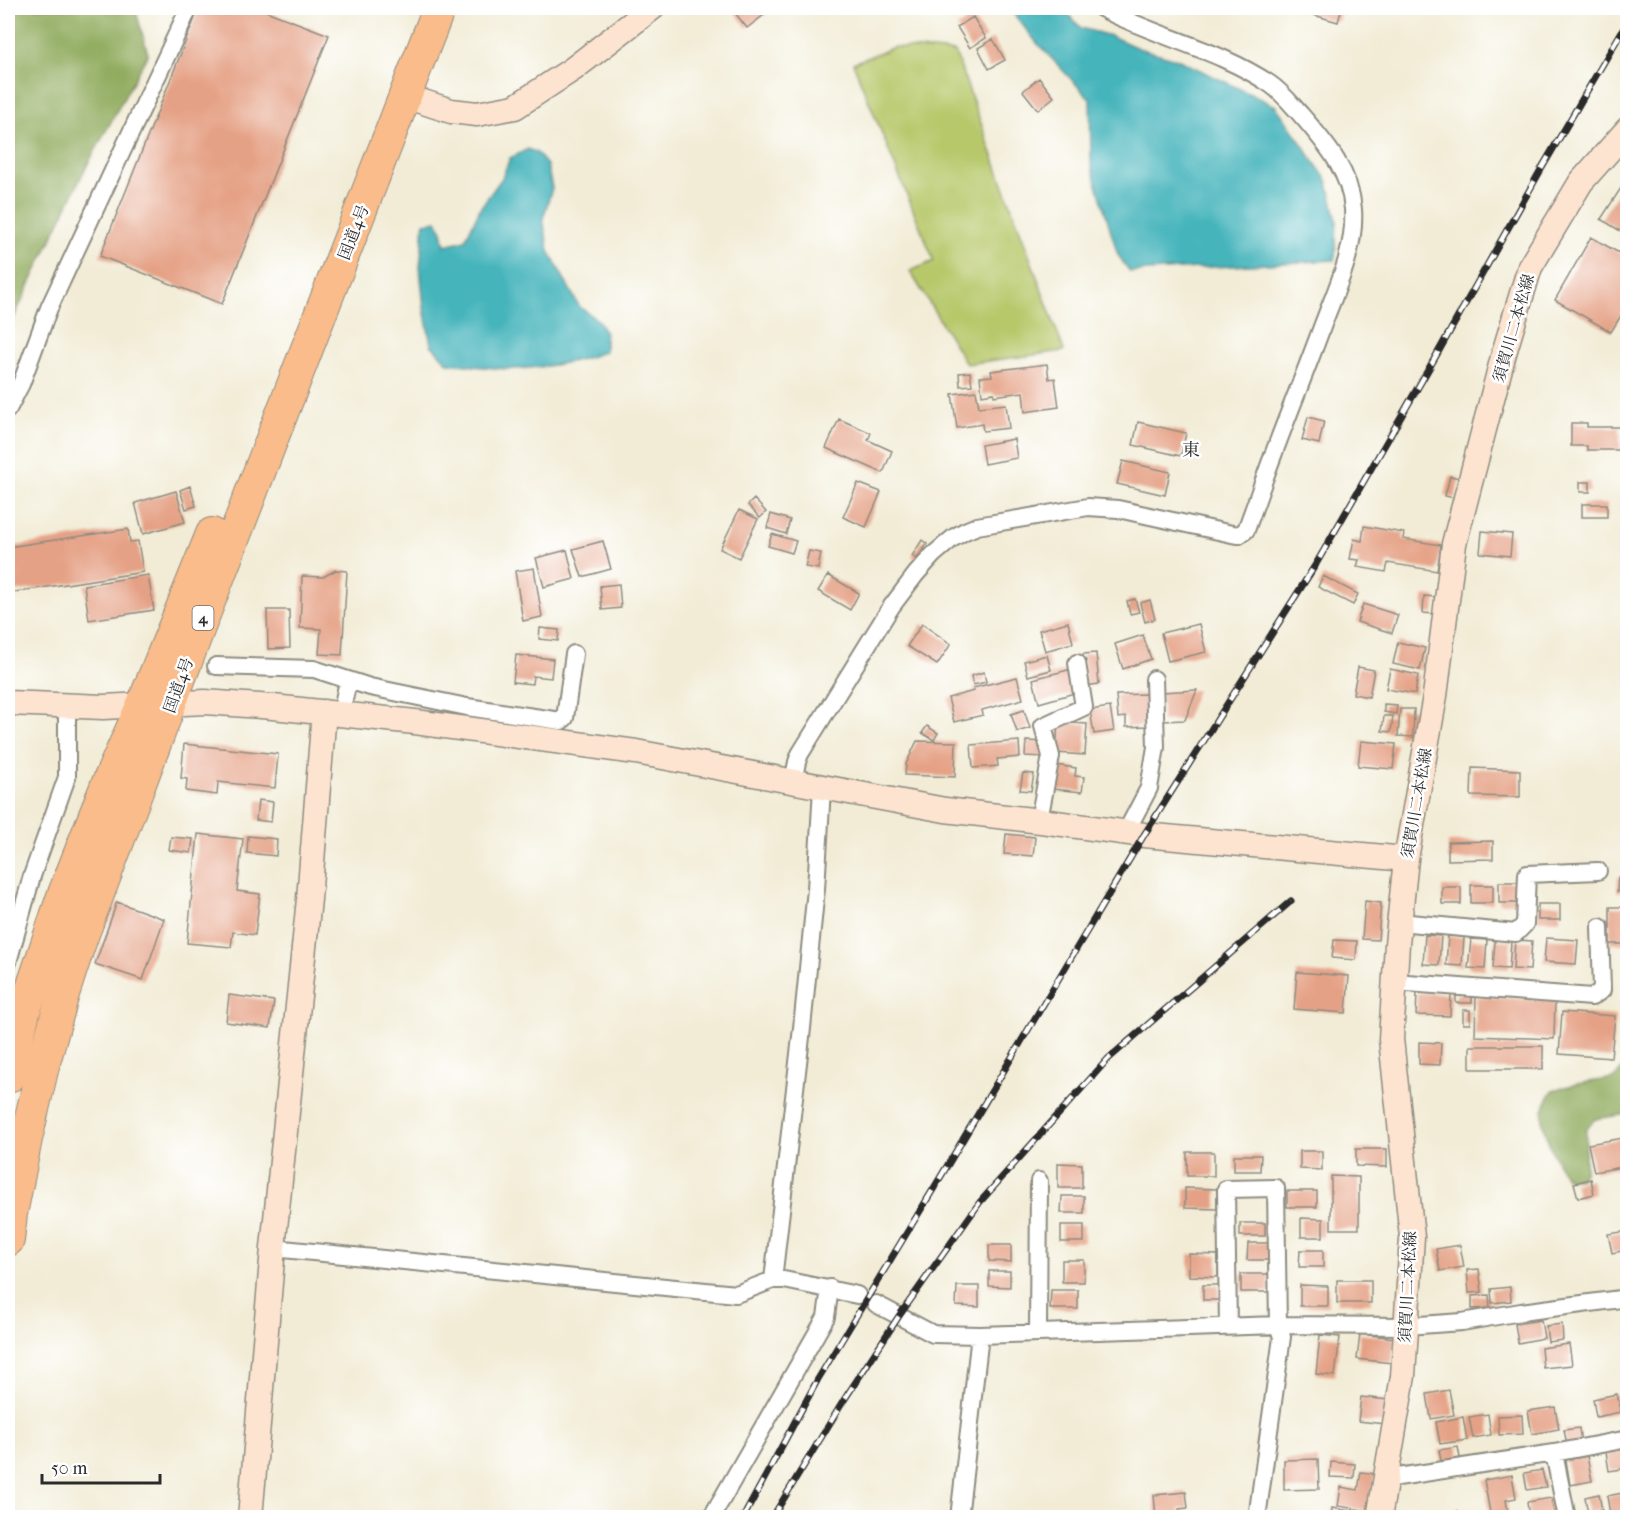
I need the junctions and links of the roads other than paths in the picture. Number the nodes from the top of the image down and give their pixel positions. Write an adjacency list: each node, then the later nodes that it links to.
1 (189, 8): 8 (street)
2 (420, 8): 15 (highway, 国道4号 / 4)
3 (439, 8): 6 (highway, 国道4号 / 4)
4 (652, 8): 6 (street)
5 (1101, 8): 18 (street)
6 (405, 96): 15 (highway, 国道4号 / 4)
7 (1624, 138): 22 (street, 須賀川二本松線)
8 (8, 409)
9 (574, 654): 13 (street)
10 (1077, 663): 20 (street)
11 (216, 666): 13 (street)
12 (1154, 679): 21 (street)
13 (348, 681): 17 (street)
14 (8, 703): 16 (street)
15 (157, 704): 16 (street); 17 (street); 28 (highway, 国道4号 / 4); 30 (highway, 国道4号 / 4)
16 (66, 705): 26 (street)
17 (333, 713): 18 (street); 31 (street)
18 (793, 782): 19 (street)
19 (822, 788): 20 (street); 32 (street)
20 (1039, 820): 21 (street)
21 (1126, 832): 22 (street)
22 (1406, 859): 24 (street, 須賀川二本松線)
23 (1598, 871): 24 (street)
24 (1399, 922): 27 (street, 須賀川二本松線)
25 (1600, 927): 27 (street)
26 (8, 962)
27 (1394, 982): 39 (street, 須賀川二本松線)
28 (8, 1077)
29 (1039, 1181): 40 (street)
30 (8, 1240)
31 (273, 1248): 32 (street); 45 (street)
32 (773, 1280): 33 (street)
33 (830, 1288): 34 (street); 46 (street)
34 (857, 1295)
35 (1628, 1298): 39 (street)
36 (876, 1304): 41 (street)
37 (1278, 1325): 38 (street); 38 (street); 39 (street); 48 (street)
38 (1228, 1326): 40 (street)
39 (1406, 1326): 44 (street, 須賀川二本松線)
40 (1038, 1333): 41 (street)
41 (980, 1335): 47 (street)
42 (1628, 1439): 43 (street)
43 (1554, 1453): 44 (street); 50 (street)
44 (1386, 1479): 49 (street, 須賀川二本松線)
45 (250, 1518)
46 (711, 1518)
47 (959, 1518)
48 (1257, 1518)
49 (1379, 1518)
50 (1567, 1518)

